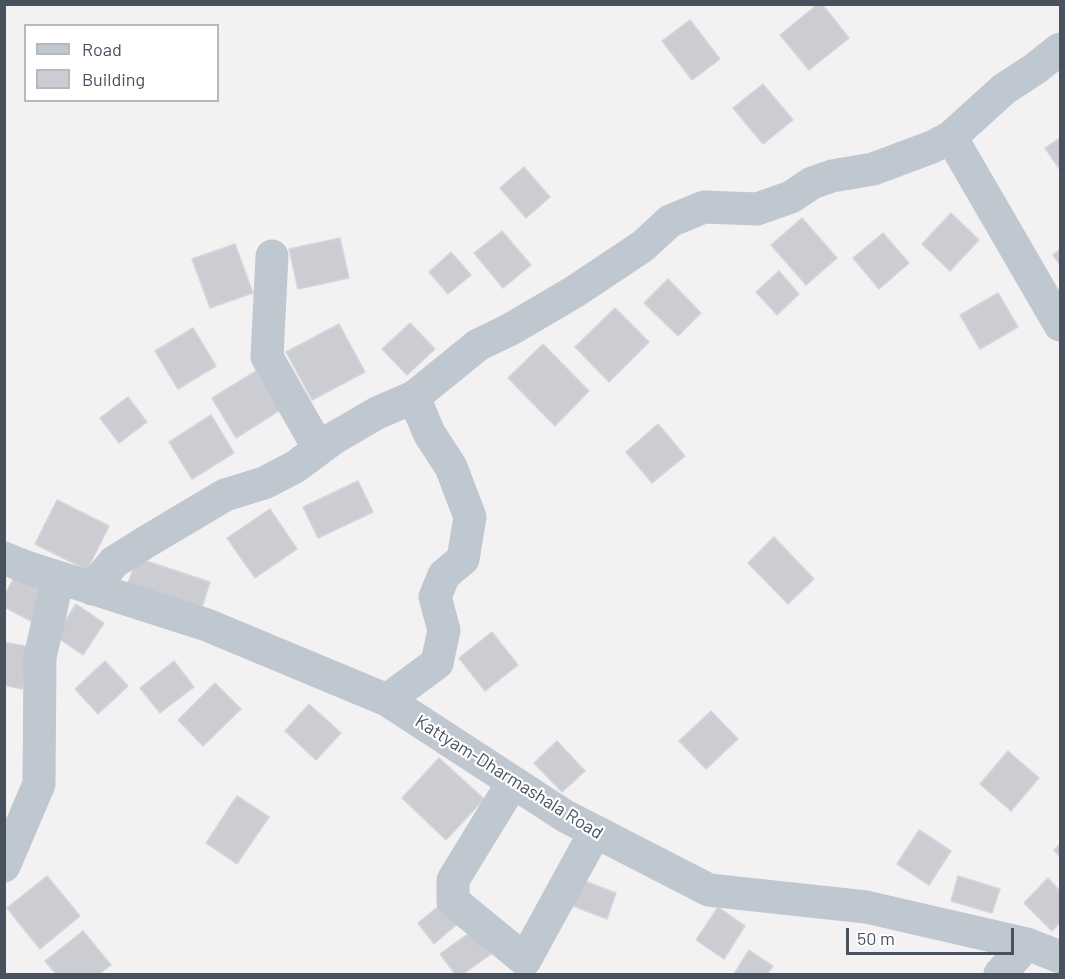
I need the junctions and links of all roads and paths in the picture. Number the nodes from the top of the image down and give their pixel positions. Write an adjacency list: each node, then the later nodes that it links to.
1 (1060, 49): 2 (street)
2 (951, 137): 4 (street); 5 (street)
3 (272, 256): 6 (street)
4 (1060, 325)
5 (414, 397): 6 (street); 10 (street)
6 (319, 449): 9 (street)
7 (4, 558): 8 (street, Kattyam-Dharmashala Road)
8 (58, 578): 9 (street, Kattyam-Dharmashala Road); 13 (street)
9 (92, 589): 10 (street, Kattyam-Dharmashala Road)
10 (387, 700): 11 (street, Kattyam-Dharmashala Road)
11 (513, 782): 12 (street, Kattyam-Dharmashala Road); 12 (street)
12 (595, 832): 14 (street, Kattyam-Dharmashala Road)
13 (4, 866)
14 (1027, 944): 15 (street, Kattyam-Dharmashala Road); 16 (street)
15 (1060, 957)
16 (1000, 975)

